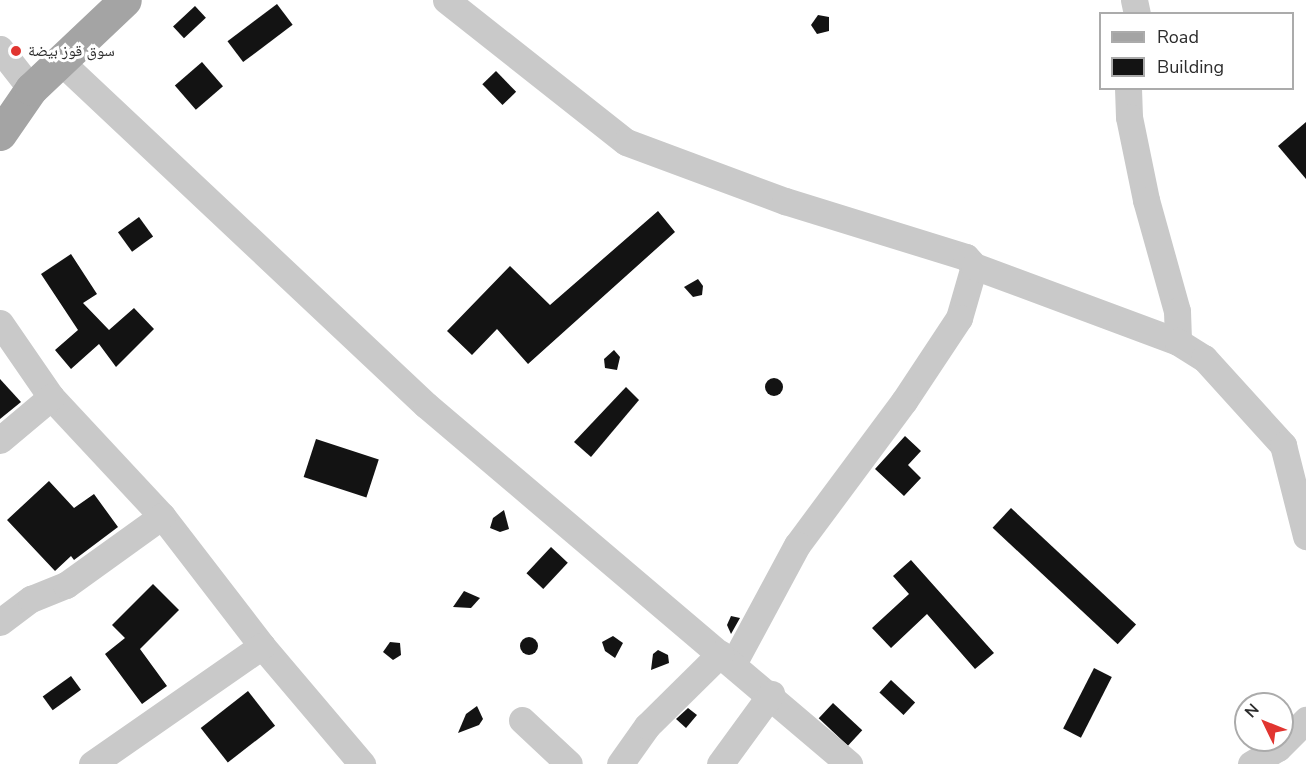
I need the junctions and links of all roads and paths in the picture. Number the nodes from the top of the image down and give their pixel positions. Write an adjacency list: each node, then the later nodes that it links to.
1 (125, 0): 4 (main road)
2 (446, 0): 8 (street)
3 (0, 49): 5 (street)
4 (60, 61): 5 (main road); 17 (street)
5 (31, 89): 7 (main road)
6 (1128, 90): 10 (street)
7 (0, 134)
8 (974, 266): 10 (street); 17 (street)
9 (0, 323): 11 (street)
10 (1178, 342): 14 (street)
11 (51, 397): 12 (street); 13 (street)
12 (0, 440)
13 (162, 516): 15 (street); 16 (street)
14 (1306, 536)
15 (0, 622)
16 (262, 646): 21 (street); 22 (street)
17 (726, 659): 18 (street); 24 (street)
18 (771, 694): 25 (street); 26 (street)
19 (522, 720): 23 (street)
20 (1306, 720): 27 (street)
21 (92, 764)
22 (362, 764)
23 (568, 764)
24 (620, 764)
25 (720, 764)
26 (849, 764)
27 (1251, 764)

